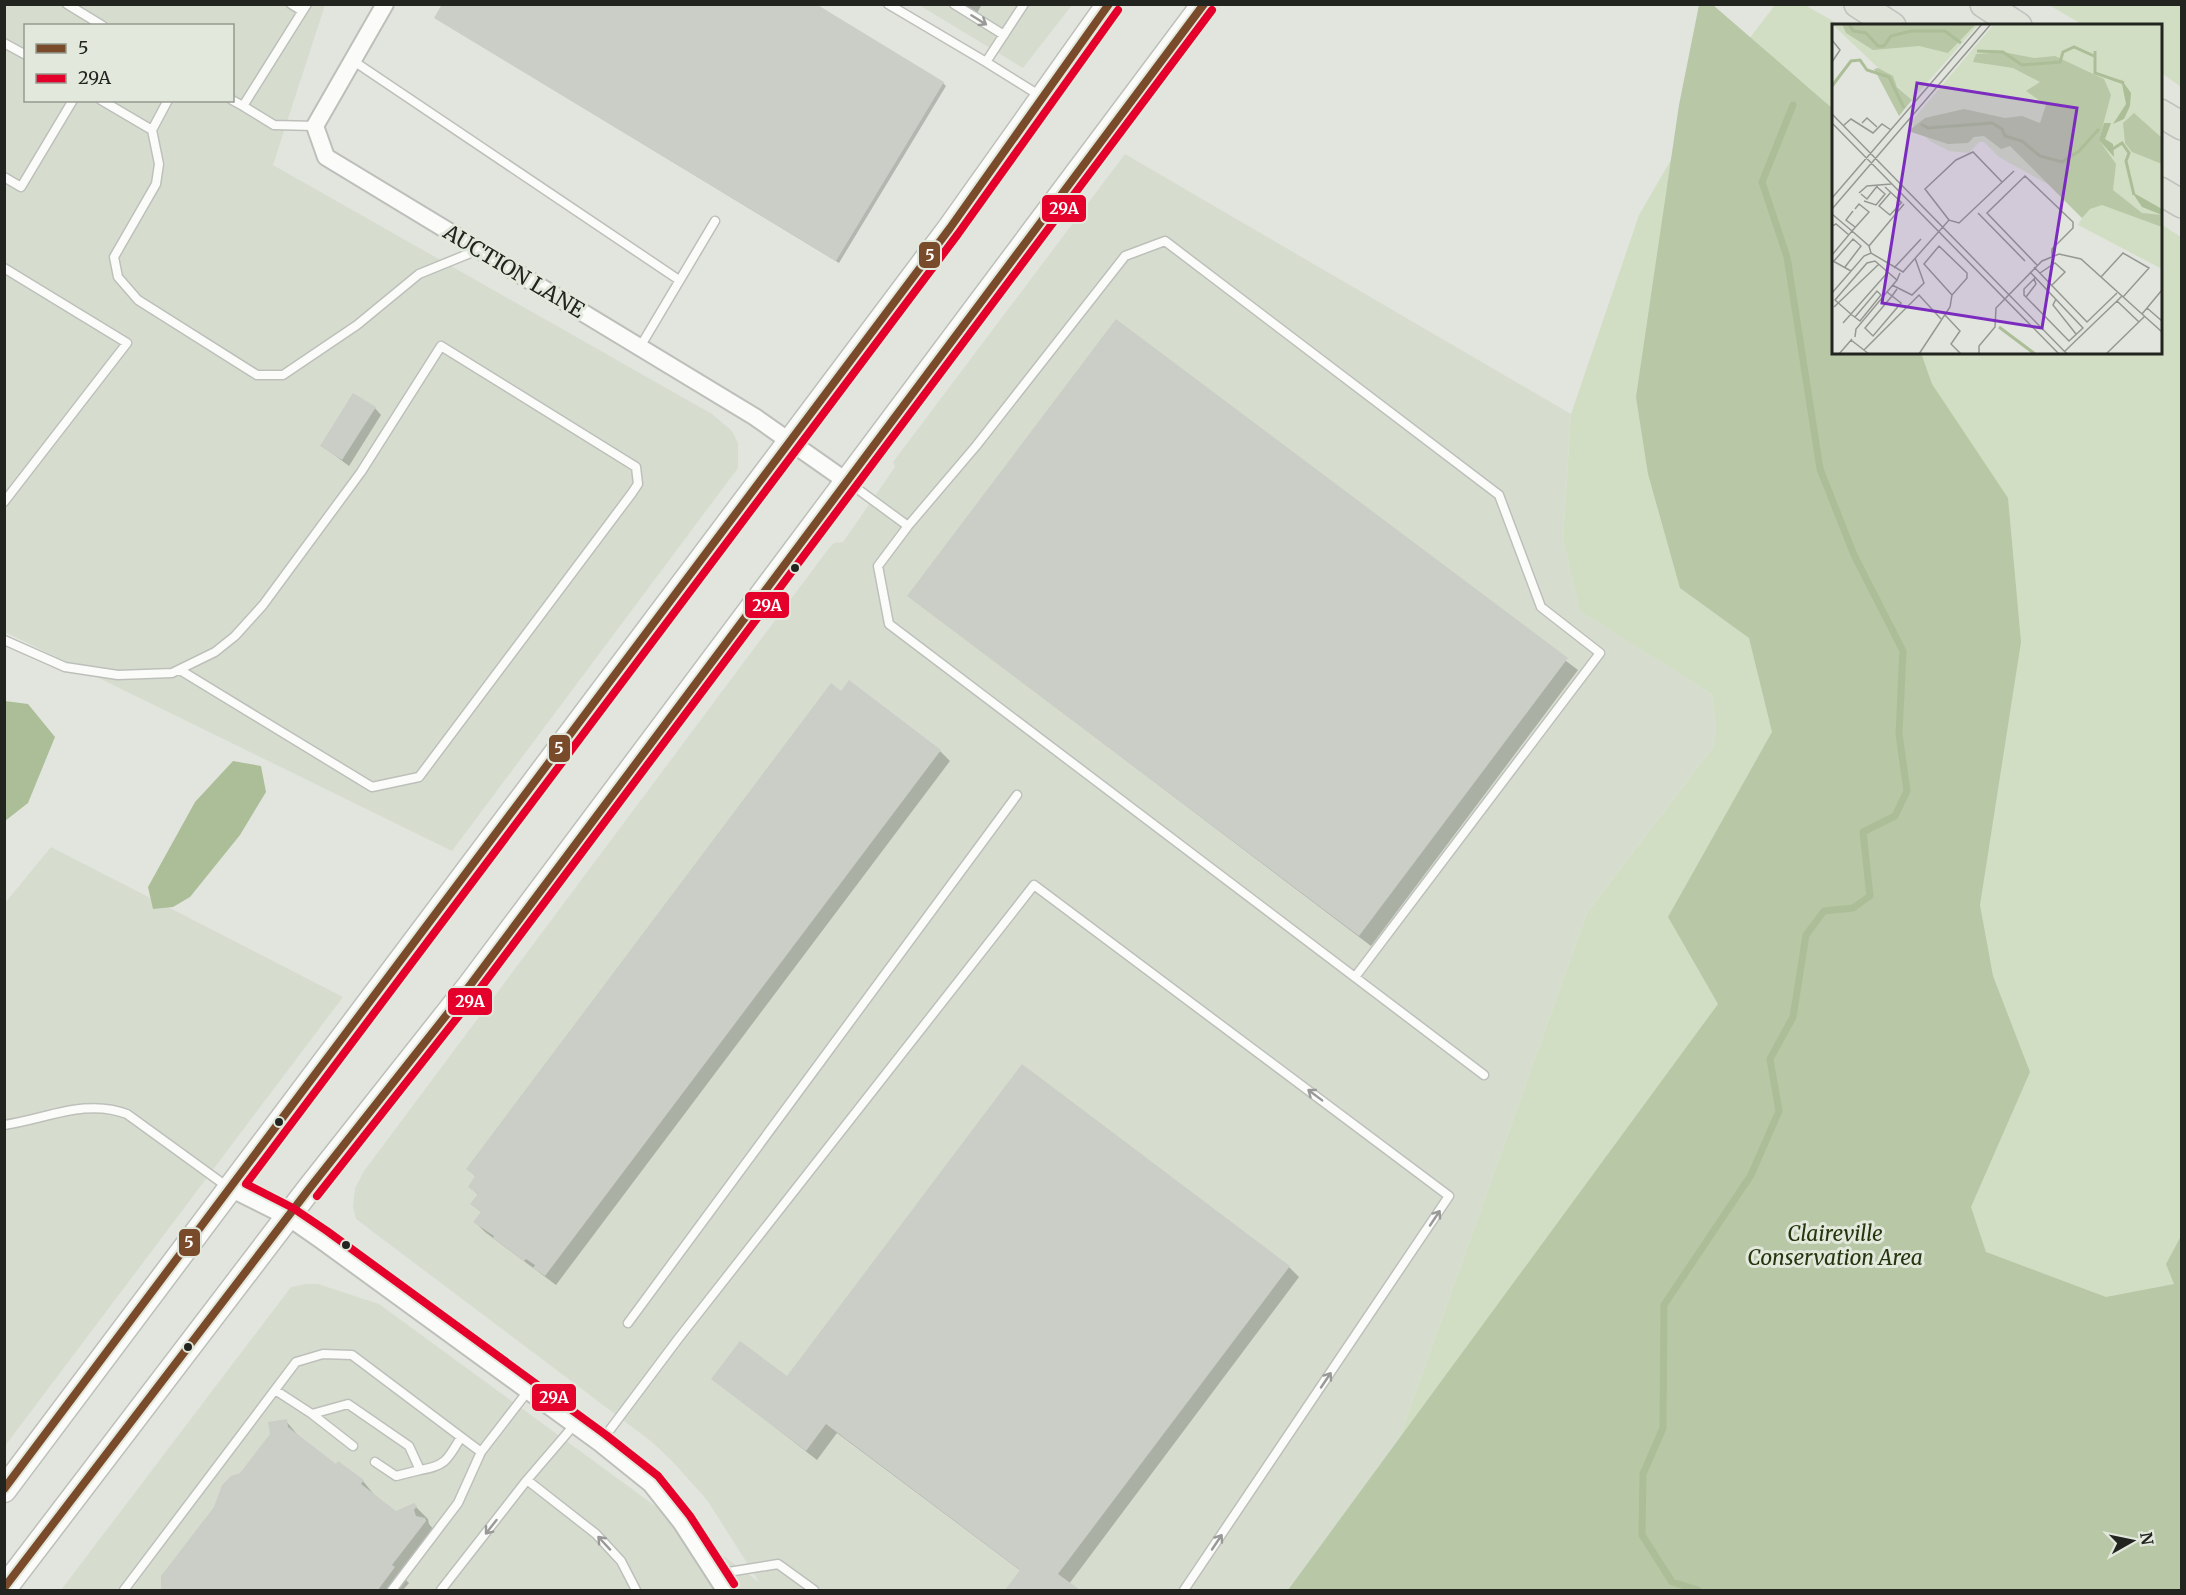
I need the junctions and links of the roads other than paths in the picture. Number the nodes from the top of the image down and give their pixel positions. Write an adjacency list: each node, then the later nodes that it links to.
1 (67, 4): 12 (lane)
2 (291, 4): 11 (lane)
3 (385, 4): 18 (street)
4 (888, 4): 19 (lane)
5 (954, 4): 15 (lane, one-way to 15)
6 (1024, 4): 15 (lane)
7 (1109, 4): 20 (main road)
8 (1204, 4): 39 (main road)
9 (1858, 4): 13 (main road)
10 (1984, 4): 14 (main road)
11 (304, 8): 25 (lane)
12 (100, 24)
13 (1889, 24)
14 (2015, 24)
15 (1004, 35): 19 (lane)
16 (4, 43): 17 (lane)
17 (24, 54)
18 (352, 59): 27 (street); 36 (lane)
19 (986, 63): 20 (lane)
20 (1042, 98): 38 (main road)
21 (234, 101): 25 (lane)
22 (72, 102): 30 (lane)
23 (104, 102): 29 (lane)
24 (167, 102): 29 (lane)
25 (243, 106): 27 (lane)
26 (2162, 114): 28 (main road)
27 (315, 126): 34 (street, AUCTION LANE)
28 (2181, 126)
29 (152, 130): 34 (lane)
30 (4, 177)
31 (2162, 192): 32 (main road)
32 (2181, 204)
33 (715, 222): 36 (lane)
34 (480, 250): 37 (street, AUCTION LANE)
35 (4, 268): 40 (lane)
36 (679, 280): 37 (lane)
37 (640, 347): 38 (street, AUCTION LANE)
38 (790, 442): 39 (street, AUCTION LANE); 48 (main road)
39 (846, 481): 41 (lane); 49 (main road)
40 (4, 502)
41 (908, 526): 45 (lane); 45 (lane)
42 (4, 640): 43 (lane)
43 (180, 670): 43 (lane)
44 (1017, 795): 50 (lane)
45 (1355, 977): 46 (lane)
46 (1484, 1076)
47 (4, 1125): 48 (lane)
48 (230, 1188): 49 (street); 62 (main road)
49 (288, 1217): 52 (street); 64 (main road)
50 (628, 1323)
51 (275, 1389): 53 (lane); 55 (lane); 65 (lane)
52 (528, 1391): 54 (street); 58 (lane)
53 (312, 1414): 57 (lane); 60 (lane)
54 (575, 1424): 56 (street); 61 (lane)
55 (461, 1437): 58 (lane); 60 (lane)
56 (600, 1443): 63 (street); 71 (lane, one-way to 56)
57 (353, 1446)
58 (481, 1452): 66 (lane)
59 (375, 1462): 60 (lane)
60 (420, 1470)
61 (527, 1480): 67 (lane, one-way to 67); 68 (lane, one-way to 61)
62 (4, 1490)
63 (716, 1574): 69 (street); 70 (lane)
64 (4, 1589)
65 (124, 1590)
66 (392, 1590)
67 (441, 1590)
68 (636, 1590)
69 (725, 1590)
70 (814, 1590)
71 (1184, 1590)

